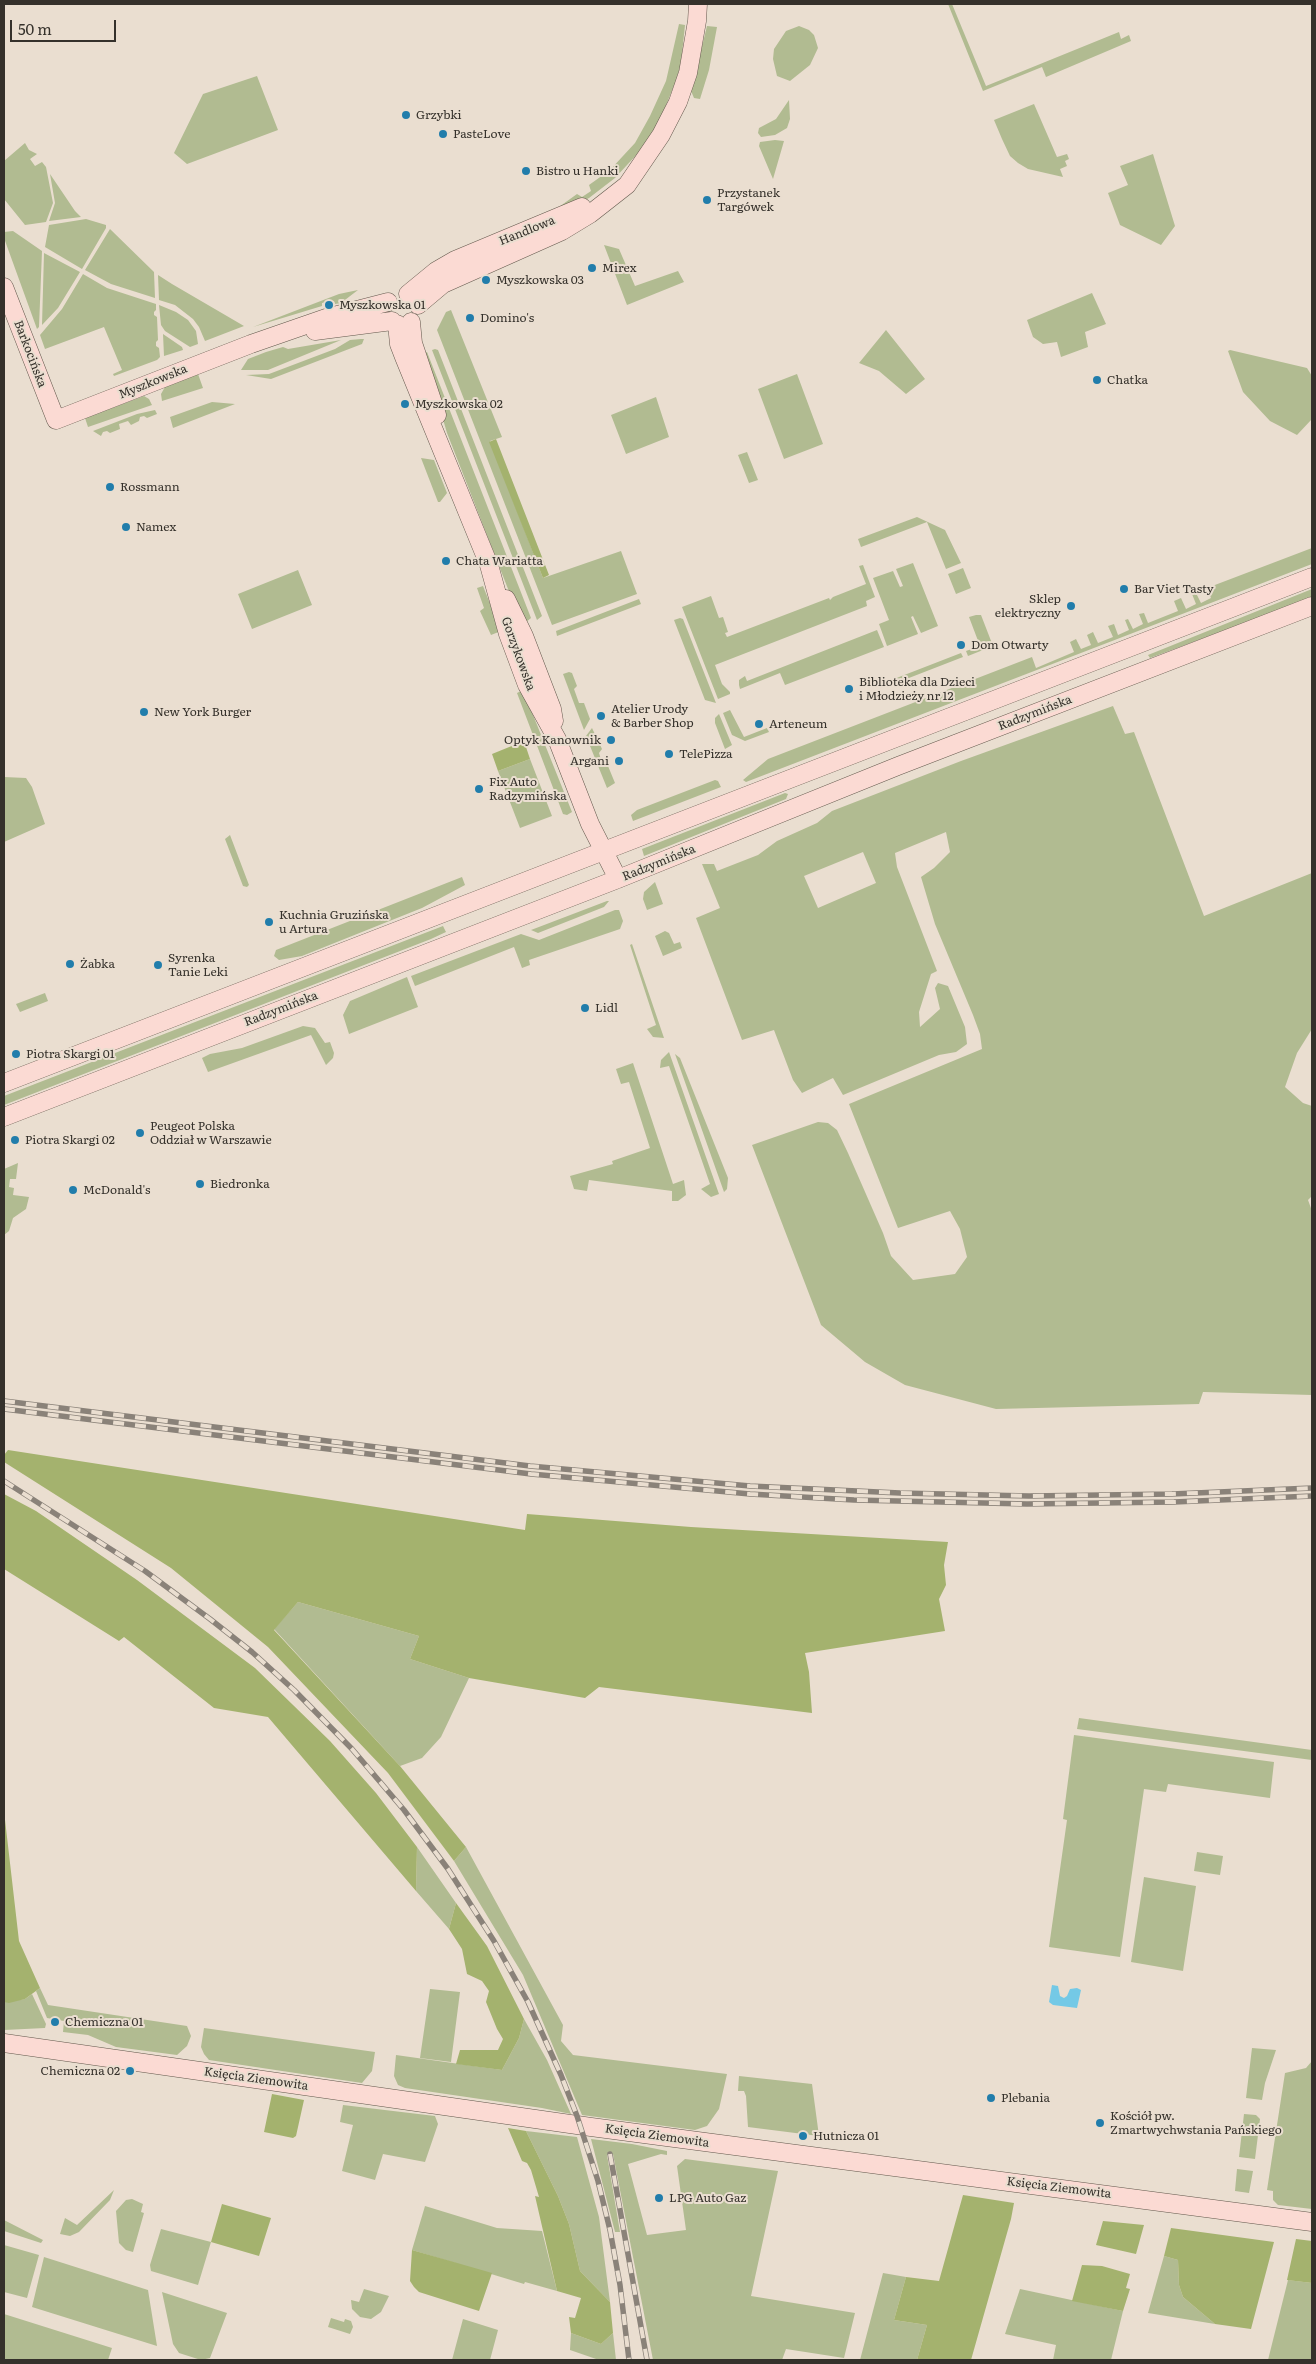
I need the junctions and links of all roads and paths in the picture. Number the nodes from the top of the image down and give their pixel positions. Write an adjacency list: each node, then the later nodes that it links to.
1 (698, 4): 3 (street, Handlowa)
2 (4, 287): 7 (street, Barkocińska)
3 (413, 299): 4 (street); 5 (street)
4 (388, 302): 5 (street); 6 (street, Myszkowska)
5 (400, 322): 6 (street, Myszkowska); 12 (street, Gorzykowska)
6 (251, 344): 7 (street, Myszkowska)
7 (56, 420)
8 (1312, 577): 10 (street)
9 (1312, 606): 11 (street, Radzymińska)
10 (792, 779): 11 (street); 12 (street)
11 (802, 804): 13 (street, Radzymińska)
12 (604, 852): 13 (street, Gorzykowska); 14 (street)
13 (618, 879): 15 (street, Radzymińska)
14 (4, 1084)
15 (4, 1116)
16 (4, 2043): 17 (street, Księcia Ziemowita)
17 (1312, 2222)

